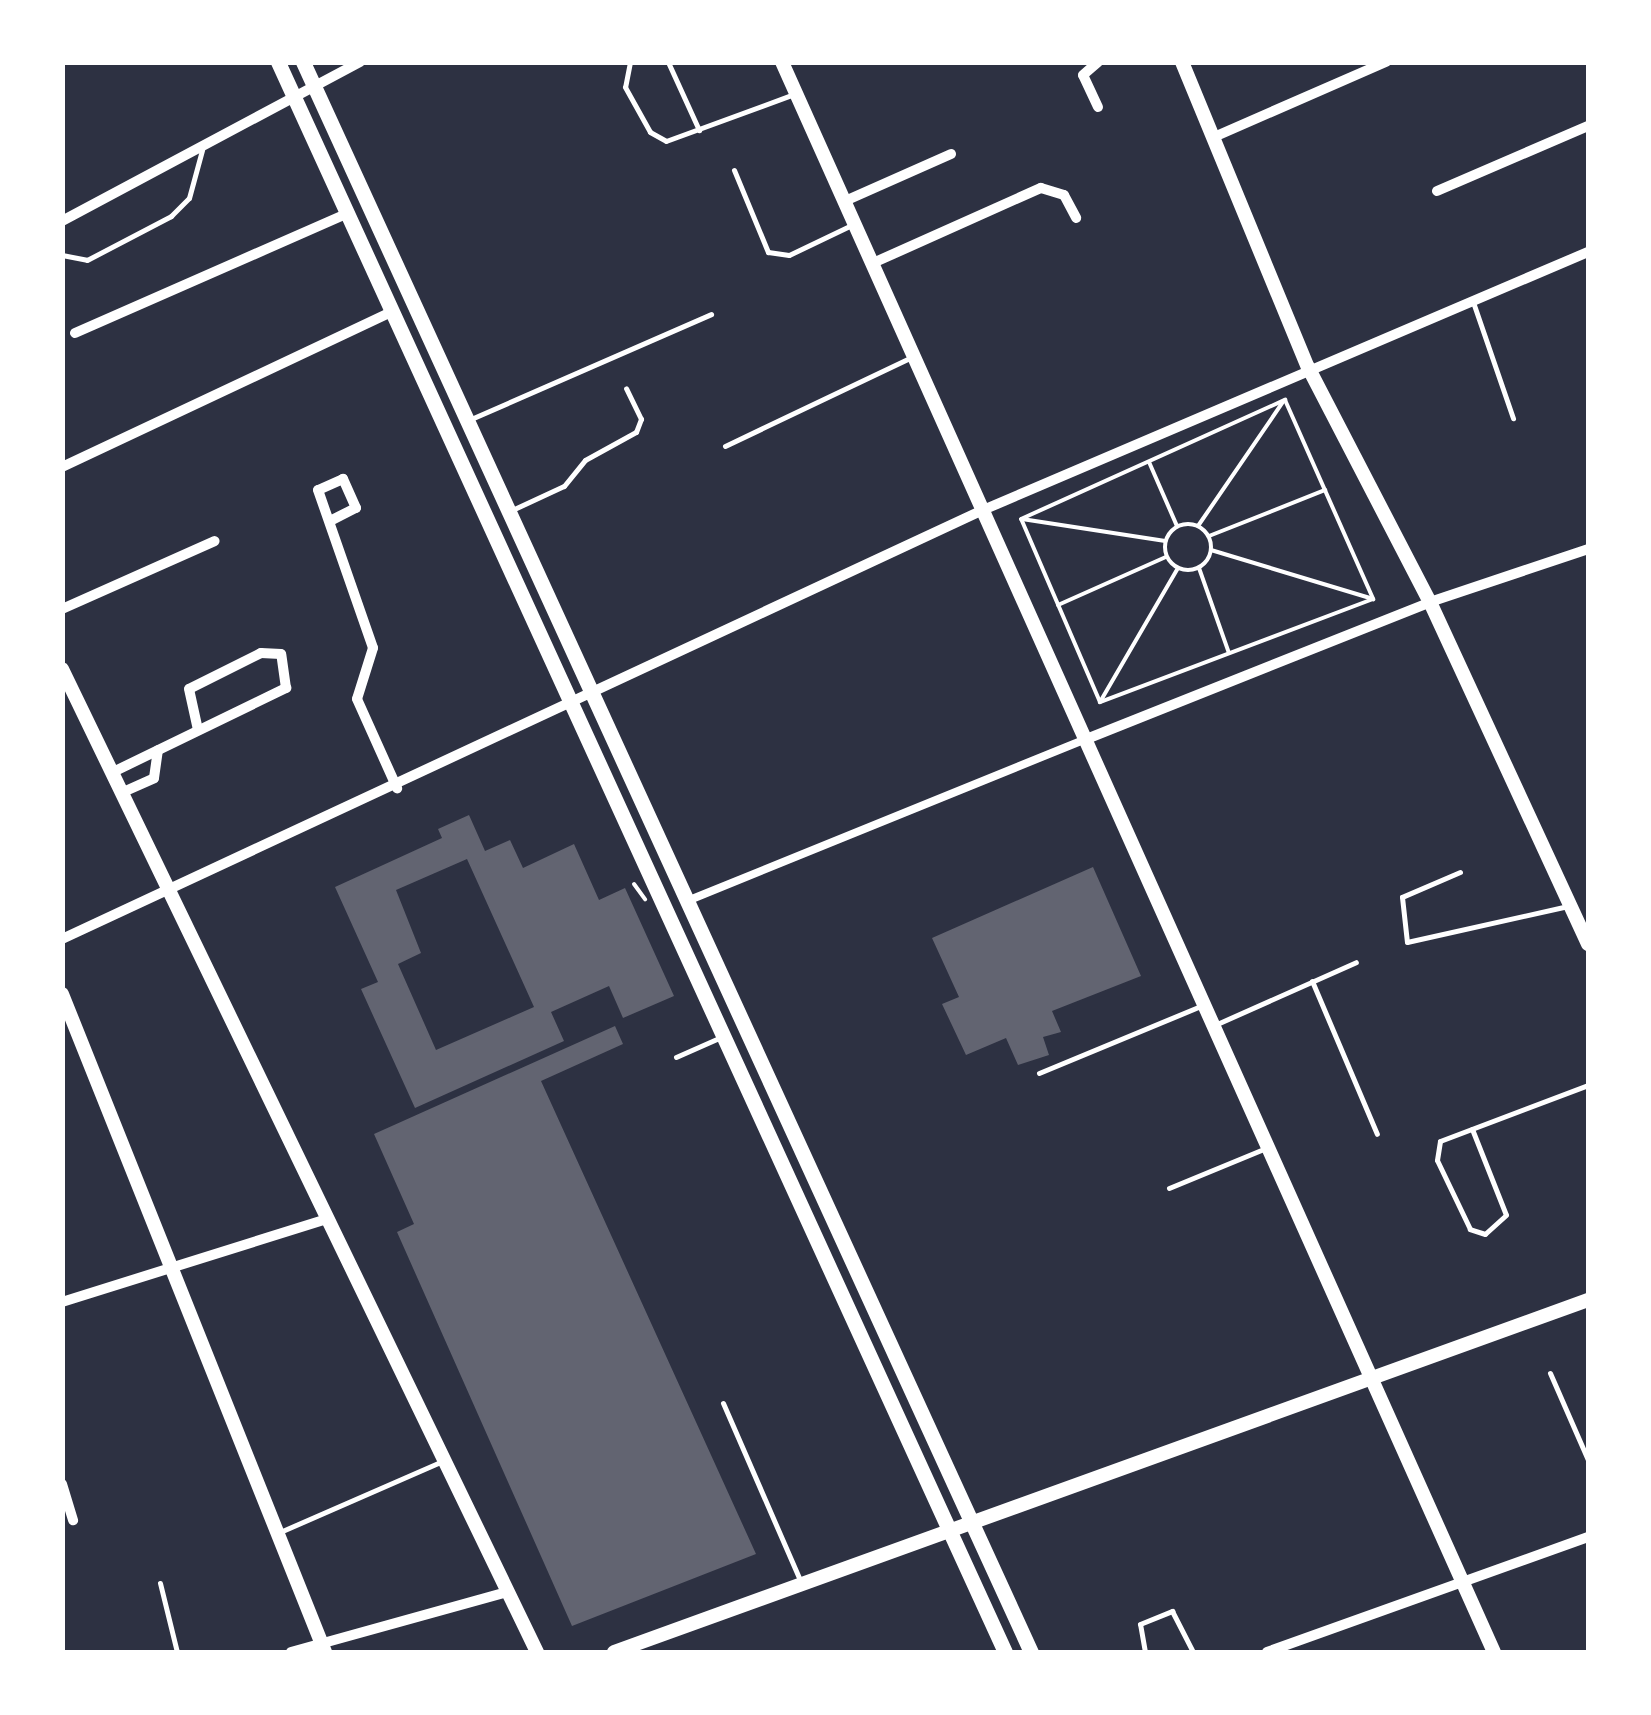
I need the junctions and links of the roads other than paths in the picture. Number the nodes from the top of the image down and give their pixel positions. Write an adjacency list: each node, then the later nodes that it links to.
1 (278, 62): 12 (main road)
2 (304, 62): 10 (main road)
3 (360, 62): 10 (street)
4 (630, 62): 15 (lane)
5 (668, 62): 15 (lane)
6 (782, 62): 11 (street)
7 (1098, 62): 13 (street)
8 (1182, 62): 16 (street)
9 (1386, 62): 16 (street)
10 (315, 88): 12 (street); 37 (main road)
11 (796, 94): 15 (lane); 21 (street)
12 (294, 99): 17 (street); 22 (main road)
13 (1098, 107)
14 (1588, 126): 20 (street)
15 (699, 130)
16 (1214, 138): 34 (street)
17 (202, 148): 24 (street); 27 (lane)
18 (951, 154): 21 (street)
19 (734, 170): 25 (lane)
20 (1437, 190)
21 (845, 202): 25 (street)
22 (346, 214): 30 (main road); 32 (street)
23 (1076, 218): 28 (street)
24 (62, 222)
25 (855, 224): 28 (street)
26 (1588, 252): 29 (street)
27 (62, 255)
28 (873, 263): 33 (street)
29 (1472, 299): 34 (street); 36 (lane)
30 (392, 312): 39 (street); 49 (main road)
31 (711, 314): 37 (lane)
32 (75, 333)
33 (915, 356): 38 (lane); 40 (street)
34 (1308, 367): 40 (street); 45 (street)
35 (626, 388): 41 (lane)
36 (1513, 418)
37 (468, 420): 41 (main road)
38 (725, 446)
39 (62, 467)
40 (984, 510): 48 (street); 51 (street)
41 (509, 511): 48 (main road)
42 (330, 522): 42 (street); 54 (street)
43 (215, 541): 46 (street)
44 (1588, 549): 45 (street)
45 (1430, 602): 51 (street); 59 (street)
46 (62, 609)
47 (62, 670): 53 (street)
48 (593, 694): 49 (street); 58 (main road)
49 (570, 706): 54 (street); 67 (main road)
50 (198, 730): 50 (street); 52 (street)
51 (1084, 740): 58 (street); 65 (street)
52 (158, 750): 53 (street); 55 (street)
53 (112, 773): 55 (street)
54 (398, 788): 57 (street)
55 (121, 793): 57 (street)
56 (1460, 872): 59 (lane)
57 (167, 892): 60 (street); 75 (street)
58 (687, 901): 86 (main road)
59 (1579, 908): 61 (street)
60 (62, 939)
61 (1588, 944)
62 (1356, 962): 63 (lane)
63 (1312, 981): 66 (lane); 72 (lane)
64 (62, 994): 76 (street)
65 (1201, 1006): 66 (street); 69 (lane)
66 (1210, 1027): 73 (street)
67 (723, 1036): 68 (lane); 87 (main road)
68 (676, 1057)
69 (1038, 1073)
70 (1588, 1085): 71 (lane)
71 (1472, 1129): 71 (lane)
72 (1378, 1134)
73 (1266, 1148): 74 (lane); 80 (street)
74 (1169, 1188)
75 (324, 1220): 76 (street); 83 (street)
76 (175, 1266): 78 (street); 88 (street)
77 (1588, 1300): 80 (street)
78 (62, 1302)
79 (1550, 1373): 82 (lane)
80 (1370, 1375): 86 (street); 91 (street)
81 (723, 1403): 90 (lane)
82 (1588, 1460)
83 (440, 1462): 88 (lane); 93 (street)
84 (62, 1484): 85 (street)
85 (73, 1520)
86 (972, 1523): 87 (street); 100 (main road)
87 (949, 1531): 90 (street); 99 (main road)
88 (278, 1533): 94 (street)
89 (1588, 1536): 91 (street)
90 (801, 1582): 98 (street)
91 (1462, 1582): 103 (street); 104 (street)
92 (160, 1584): 95 (lane)
93 (504, 1594): 94 (street); 97 (street)
94 (323, 1648): 96 (street)
95 (177, 1652)
96 (292, 1652)
97 (536, 1652)
98 (614, 1652)
99 (1005, 1652)
100 (1031, 1652)
101 (1145, 1652): 102 (lane)
102 (1193, 1652)
103 (1267, 1652)
104 (1494, 1652)

